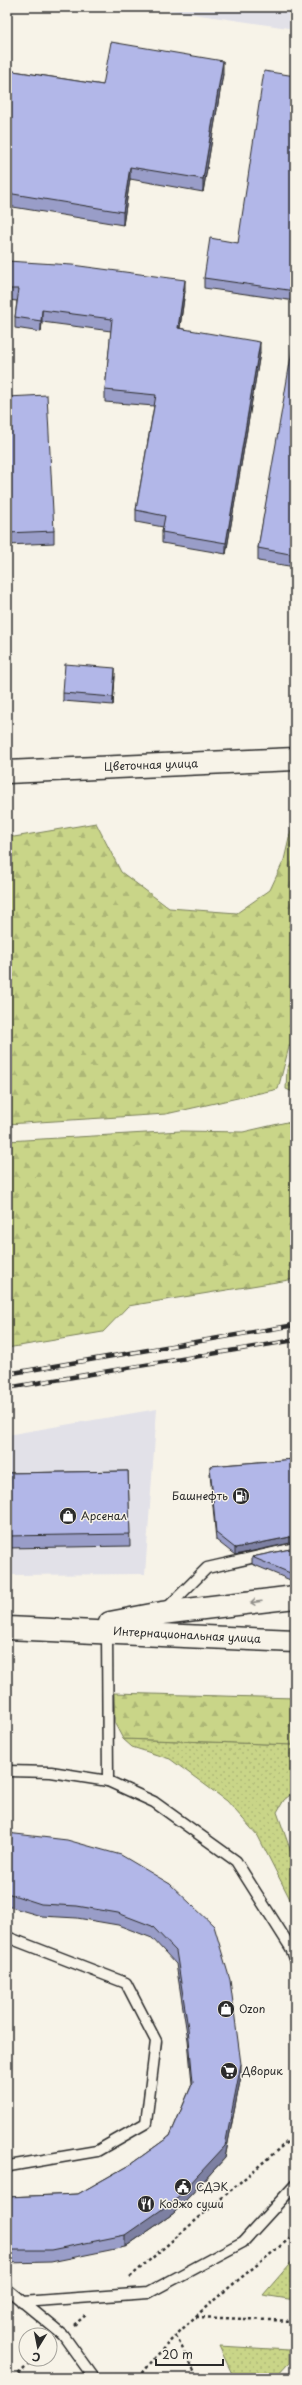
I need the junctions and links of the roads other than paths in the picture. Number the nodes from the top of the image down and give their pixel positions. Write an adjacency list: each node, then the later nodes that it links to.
1 (295, 759): 2 (main road, Цветочная улица)
2 (7, 772)
3 (295, 1548): 5 (lane)
4 (295, 1597): 5 (main road, Интернациональная улица, one-way to 5)
5 (162, 1613): 7 (main road, Интернациональная улица)
6 (7, 1628): 7 (main road, Интернациональная улица)
7 (78, 1630): 8 (main road, Интернациональная улица)
8 (106, 1631): 9 (main road, Интернациональная улица); 11 (lane)
9 (295, 1641)
10 (7, 1771): 11 (lane)
11 (108, 1781): 13 (lane)
12 (7, 1937): 14 (lane)
13 (295, 1960)
14 (7, 2169)
15 (295, 2185): 17 (lane)
16 (7, 2290): 17 (lane)
17 (22, 2302): 18 (lane)
18 (94, 2378)

